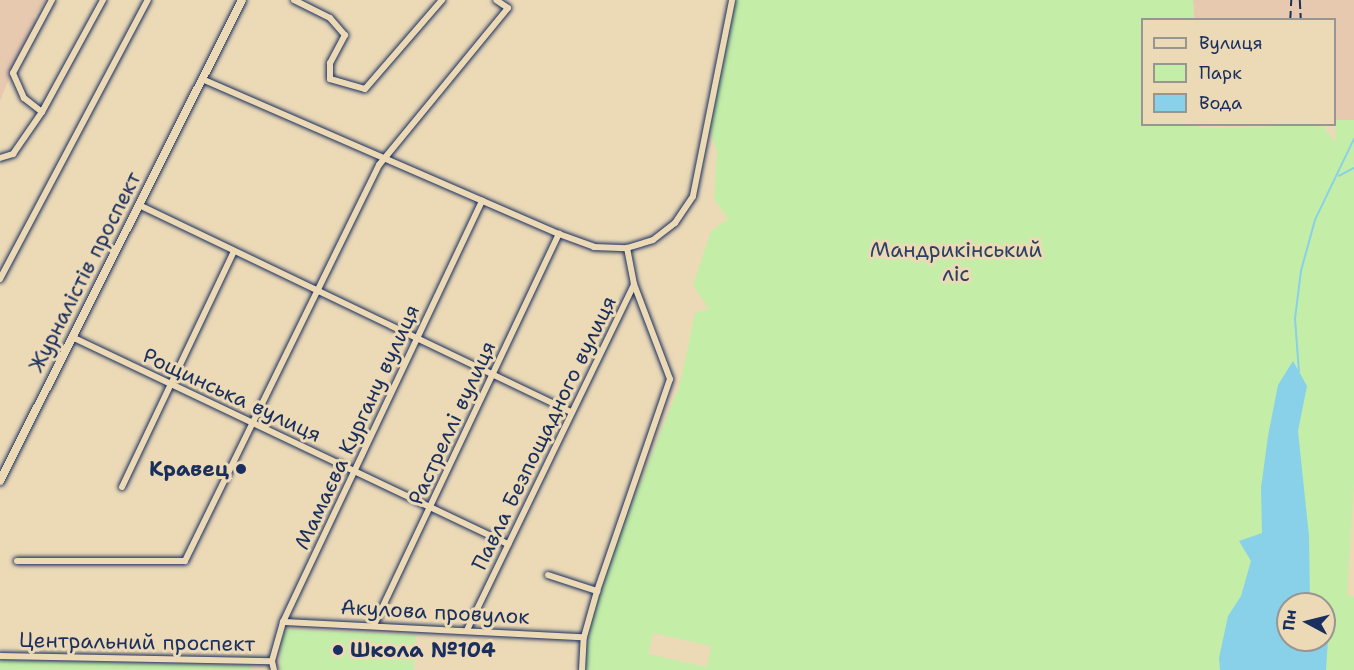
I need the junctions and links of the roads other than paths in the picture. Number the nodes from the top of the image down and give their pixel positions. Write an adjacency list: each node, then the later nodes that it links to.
1 (52, 0): 10 (street)
2 (103, 0): 10 (street)
3 (148, 0): 18 (street)
4 (242, 0): 9 (main road, Журналістів проспект)
5 (294, 0): 6 (street)
6 (442, 0)
7 (496, 0): 12 (street)
8 (732, 0): 16 (street)
9 (202, 79): 12 (street); 14 (main road, Журналістів проспект)
10 (42, 112): 11 (street)
11 (0, 158)
12 (385, 158): 13 (street); 20 (street)
13 (482, 201): 15 (street); 22 (street, Мамаєва Кургану вулиця)
14 (139, 205): 17 (street); 21 (main road, Журналістів проспект)
15 (559, 234): 16 (street); 23 (street, Растреллі вулиця)
16 (627, 248): 19 (street, Павла Безпощадного вулиця)
17 (234, 251): 20 (street); 24 (street)
18 (0, 279)
19 (634, 284): 25 (street, Павла Безпощадного вулиця); 34 (street)
20 (316, 291): 22 (street); 26 (street)
21 (72, 337): 24 (street, Рощинська вулиця); 28 (main road, Журналістів проспект)
22 (417, 337): 23 (street); 27 (street, Мамаєва Кургану вулиця)
23 (494, 373): 25 (street); 30 (street, Растреллі вулиця)
24 (170, 386): 26 (street, Рощинська вулиця); 29 (street)
25 (572, 412): 31 (street, Павла Безпощадного вулиця)
26 (253, 424): 27 (street, Рощинська вулиця); 32 (street)
27 (353, 470): 30 (street, Рощинська вулиця); 35 (street, Мамаєва Кургану вулиця)
28 (0, 481)
29 (123, 487)
30 (432, 507): 31 (street, Рощинська вулиця); 36 (street, Растреллі вулиця)
31 (508, 544): 37 (street, Павла Безпощадного вулиця)
32 (17, 561)
33 (549, 575): 34 (street)
34 (597, 591): 38 (street)
35 (283, 622): 36 (street, Акулова провулок); 40 (street, Мамаєва Кургану вулиця)
36 (374, 625): 37 (street, Акулова провулок)
37 (467, 630): 38 (street, Акулова провулок)
38 (585, 637): 42 (street)
39 (0, 656): 40 (street, Центральний проспект)
40 (272, 661): 41 (street, Мамаєва Кургану вулиця)
41 (274, 670)
42 (582, 670)

